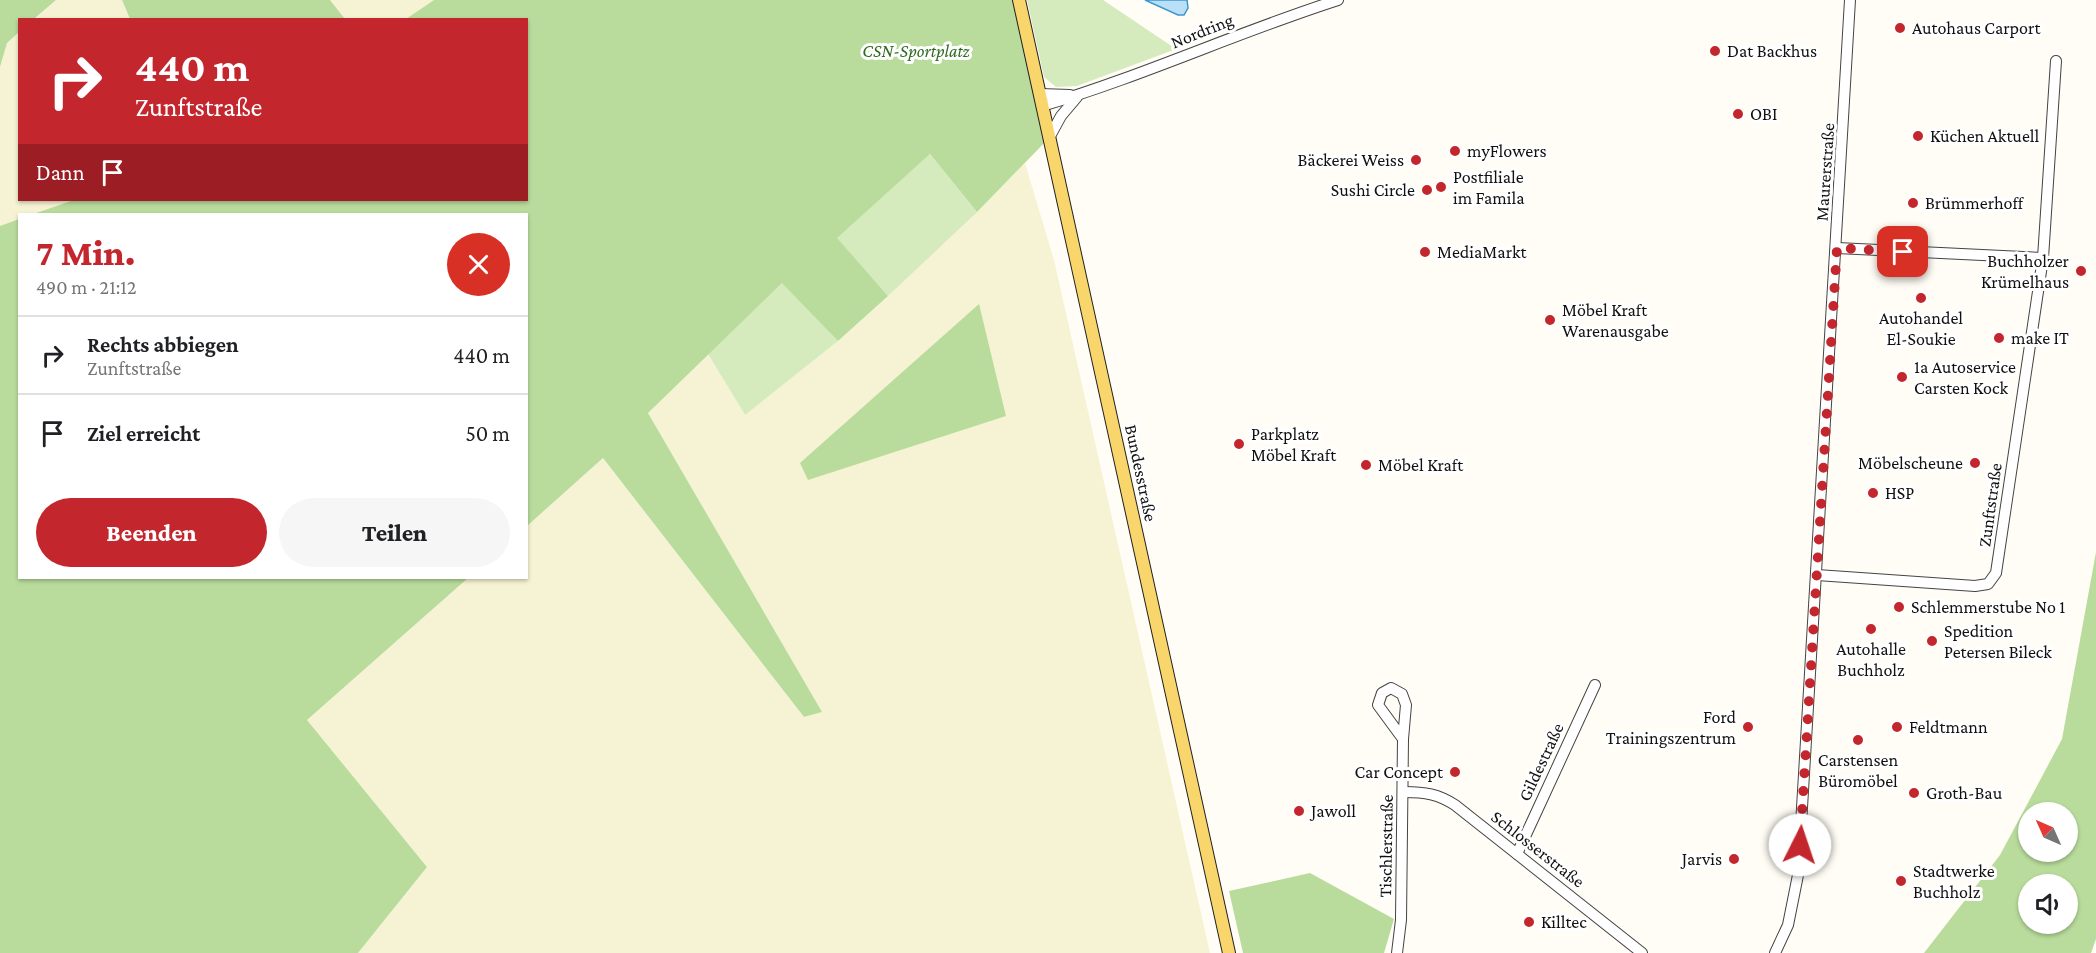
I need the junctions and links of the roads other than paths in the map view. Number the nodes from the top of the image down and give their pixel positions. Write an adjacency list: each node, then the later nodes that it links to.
1 (1019, 0): 6 (main road, Bundesstraße)
2 (1338, 0): 5 (street, Nordring)
3 (1850, 0): 8 (street, Maurerstraße)
4 (2056, 61): 9 (street, Zunftstraße)
5 (1079, 95): 6 (street, Nordring); 7 (street)
6 (1041, 100): 7 (main road, Bundesstraße)
7 (1049, 138): 15 (main road, Bundesstraße)
8 (1837, 248): 9 (street); 10 (street, Maurerstraße)
9 (2043, 258): 10 (street, Zunftstraße)
10 (1816, 575): 18 (street, Maurerstraße)
11 (1595, 685): 14 (street, Gildestraße)
12 (1403, 739): 13 (street, Tischlerstraße)
13 (1404, 792): 14 (street, Schlosserstraße); 16 (street, Tischlerstraße)
14 (1517, 854): 17 (street, Schlosserstraße)
15 (1229, 953)
16 (1397, 953)
17 (1642, 953)
18 (1775, 953)

